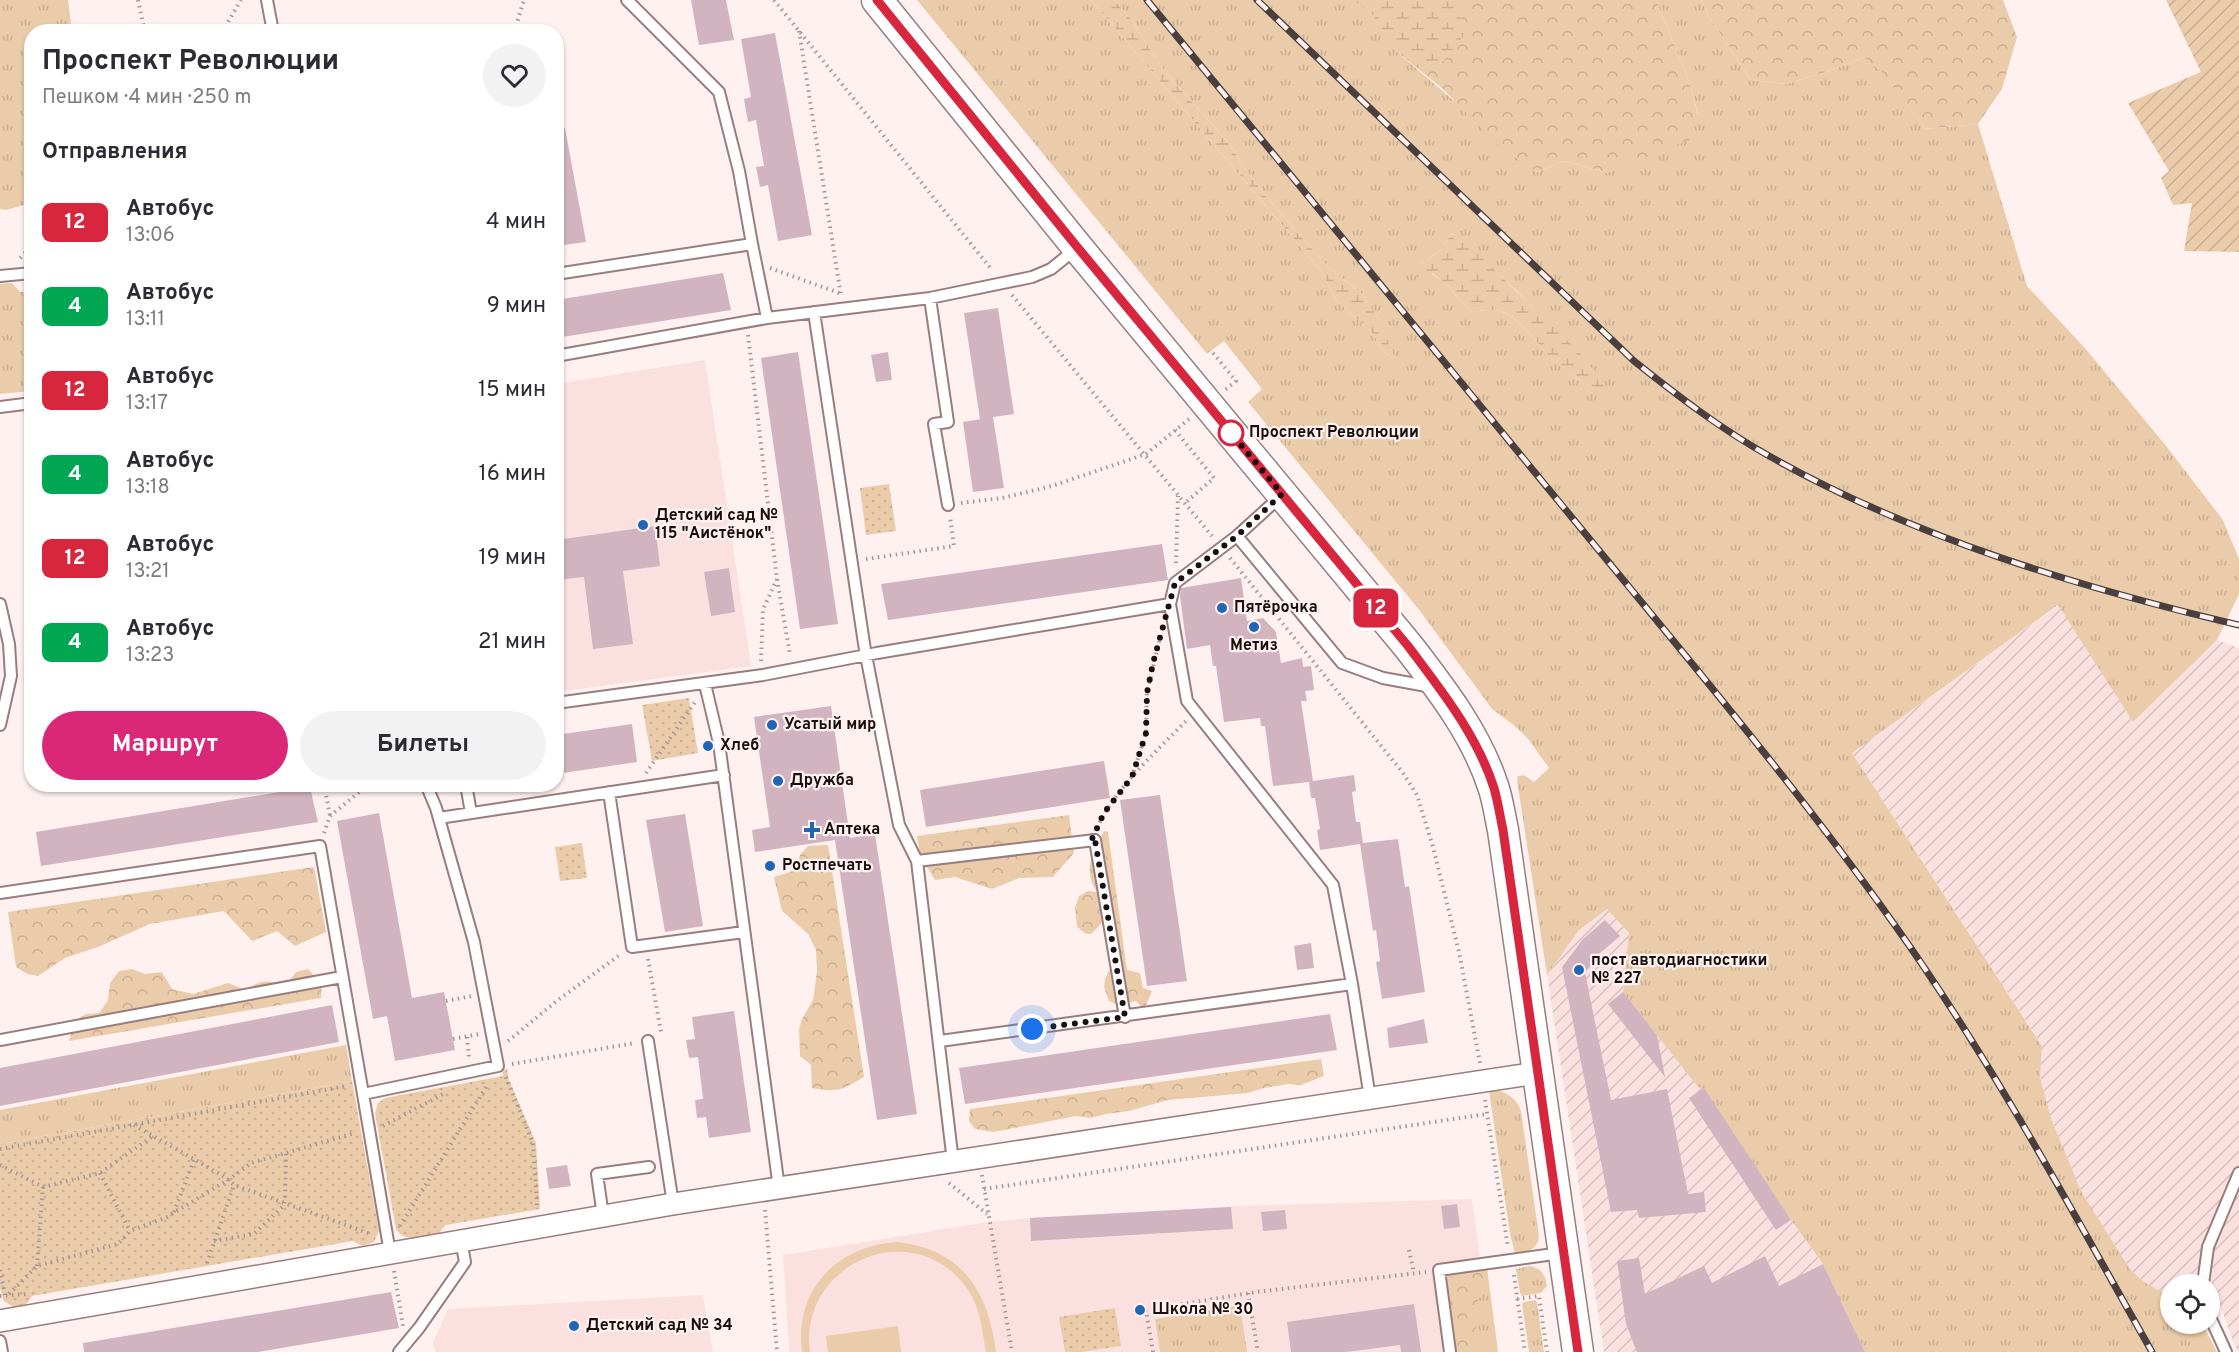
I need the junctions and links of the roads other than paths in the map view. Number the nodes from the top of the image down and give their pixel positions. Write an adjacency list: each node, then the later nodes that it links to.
1 (267, 0): 4 (lane)
2 (627, 0): 5 (lane)
3 (877, 0): 6 (main road)
4 (272, 24)
5 (752, 244): 7 (lane); 12 (lane)
6 (1078, 248): 10 (lane); 16 (main road)
7 (564, 273)
8 (24, 274): 9 (lane)
9 (0, 276)
10 (930, 298): 11 (lane); 17 (lane)
11 (814, 312): 12 (lane); 21 (lane)
12 (767, 318): 13 (lane)
13 (564, 355)
14 (24, 404): 15 (lane)
15 (0, 406)
16 (1282, 494): 18 (lane); 23 (main road)
17 (948, 505)
18 (1237, 536): 20 (lane); 23 (lane)
19 (0, 604): 25 (lane)
20 (1170, 604): 21 (lane); 36 (lane)
21 (866, 655): 22 (lane); 32 (lane)
22 (705, 685): 24 (lane); 26 (lane)
23 (1440, 688): 41 (main road)
24 (564, 702)
25 (0, 725)
26 (724, 775): 29 (lane); 34 (lane)
27 (429, 792): 31 (lane)
28 (467, 792): 30 (lane)
29 (609, 792): 30 (lane); 34 (lane)
30 (471, 813): 31 (lane)
31 (439, 818): 42 (lane)
32 (917, 861): 37 (lane); 40 (lane)
33 (0, 893): 35 (lane)
34 (744, 932): 47 (lane)
35 (342, 977): 38 (lane); 42 (lane)
36 (1352, 984): 37 (lane); 43 (lane)
37 (1125, 1017): 40 (lane)
38 (0, 1040)
39 (648, 1041): 48 (lane)
40 (940, 1041): 45 (lane)
41 (1537, 1073): 43 (street); 51 (main road)
42 (362, 1088): 52 (lane)
43 (1370, 1098): 45 (street)
44 (649, 1167): 49 (lane)
45 (949, 1170): 47 (street)
46 (2239, 1173): 53 (lane)
47 (779, 1188): 48 (street)
48 (673, 1204): 49 (street)
49 (603, 1216): 50 (street)
50 (461, 1240): 52 (street); 57 (lane)
51 (1564, 1253): 59 (lane); 60 (main road)
52 (392, 1260): 54 (street)
53 (2204, 1274)
54 (0, 1321)
55 (2218, 1334): 61 (lane)
56 (0, 1341): 58 (lane)
57 (403, 1348)
58 (2, 1352)
59 (1450, 1352)
60 (1578, 1352)
61 (2226, 1352)

